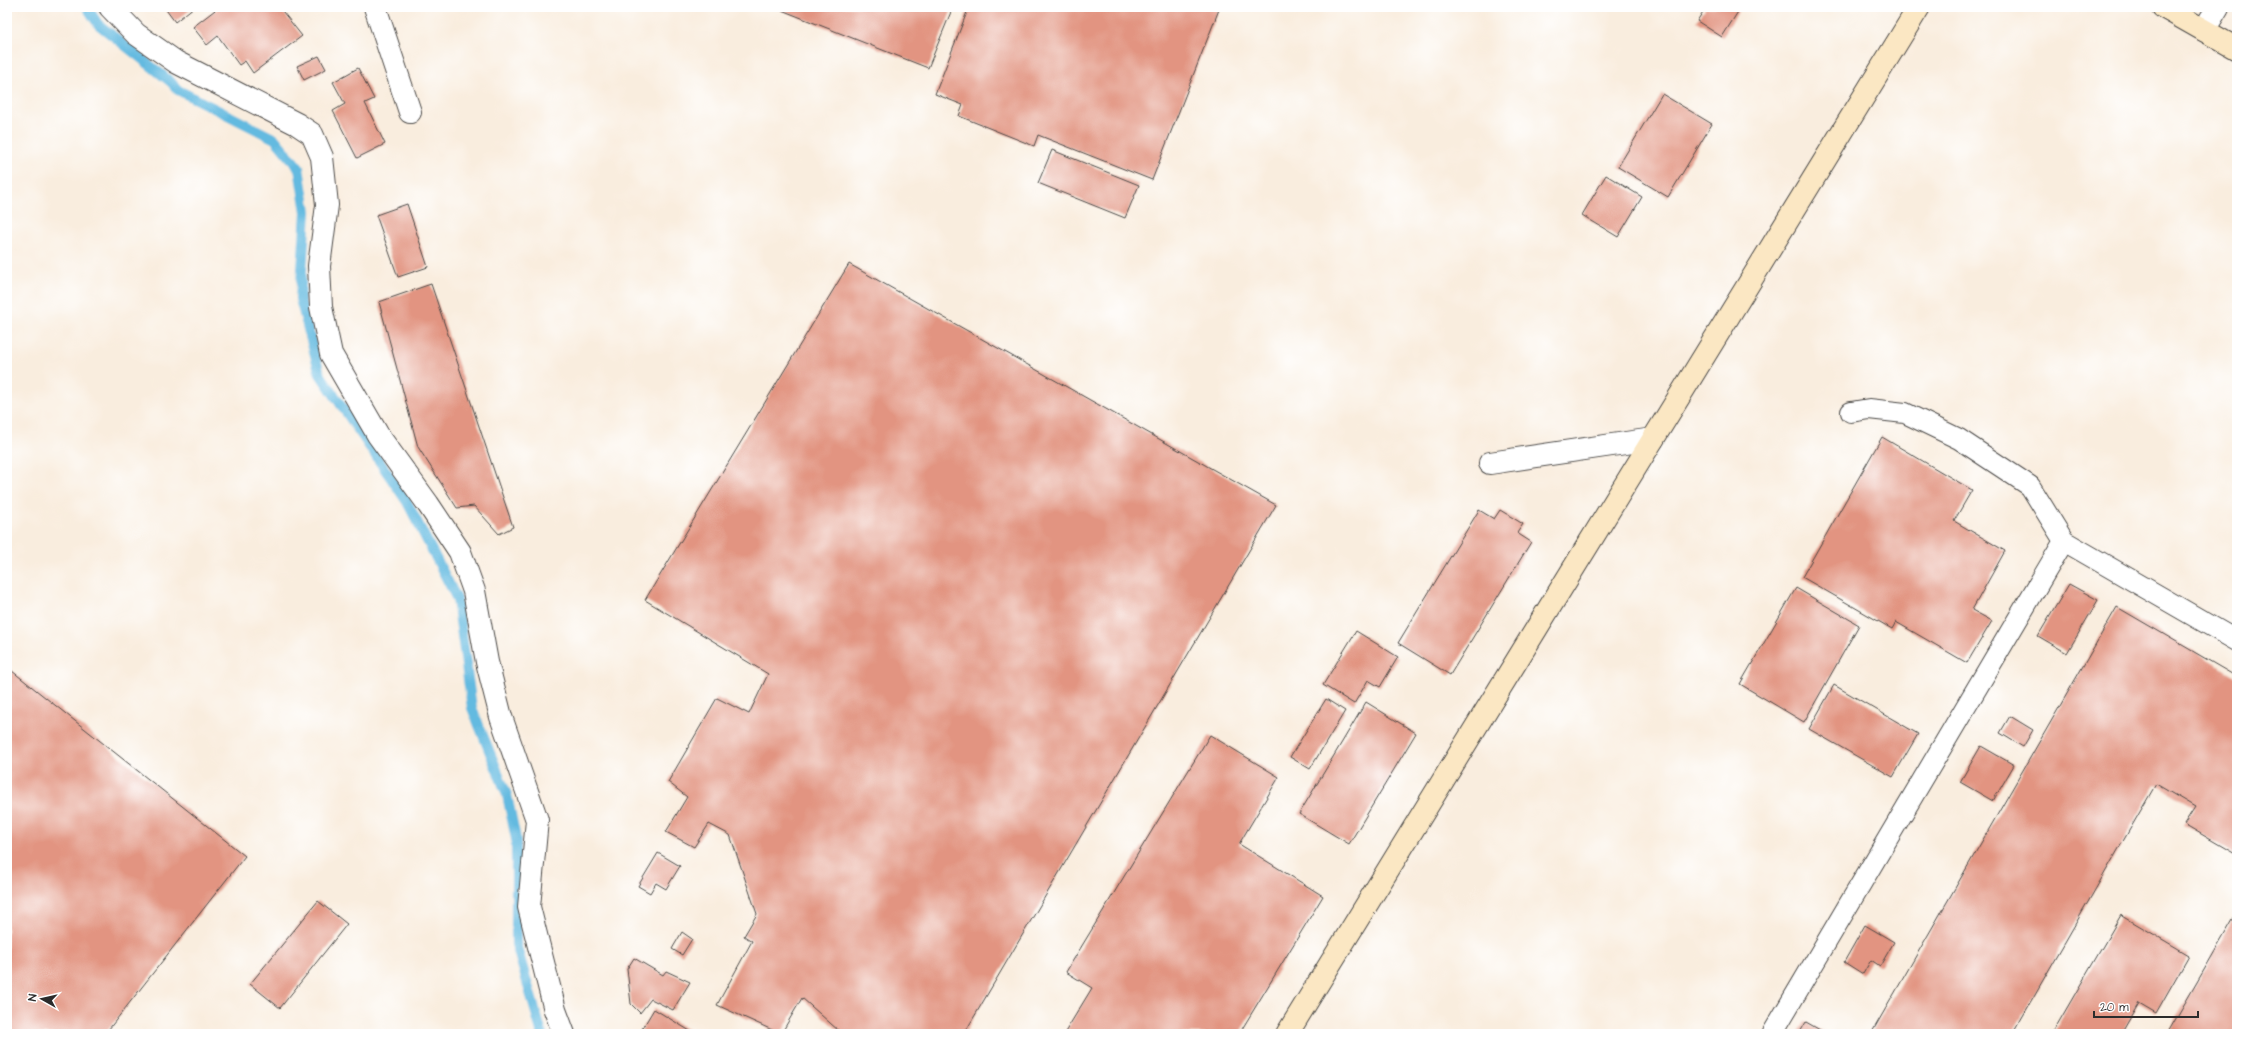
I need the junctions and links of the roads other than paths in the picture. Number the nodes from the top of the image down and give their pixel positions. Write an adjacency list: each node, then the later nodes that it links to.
1 (110, 7): 14 (street)
2 (374, 7): 8 (street)
3 (1919, 7): 10 (street)
4 (2163, 7): 6 (street)
5 (2218, 7): 6 (street)
6 (2204, 30): 7 (street)
7 (2237, 49)
8 (410, 112)
9 (1850, 412): 12 (lane)
10 (1653, 439): 11 (street); 15 (street)
11 (1490, 463)
12 (2064, 541): 13 (lane); 16 (lane)
13 (2237, 640)
14 (564, 1034)
15 (1287, 1034)
16 (1772, 1034)

